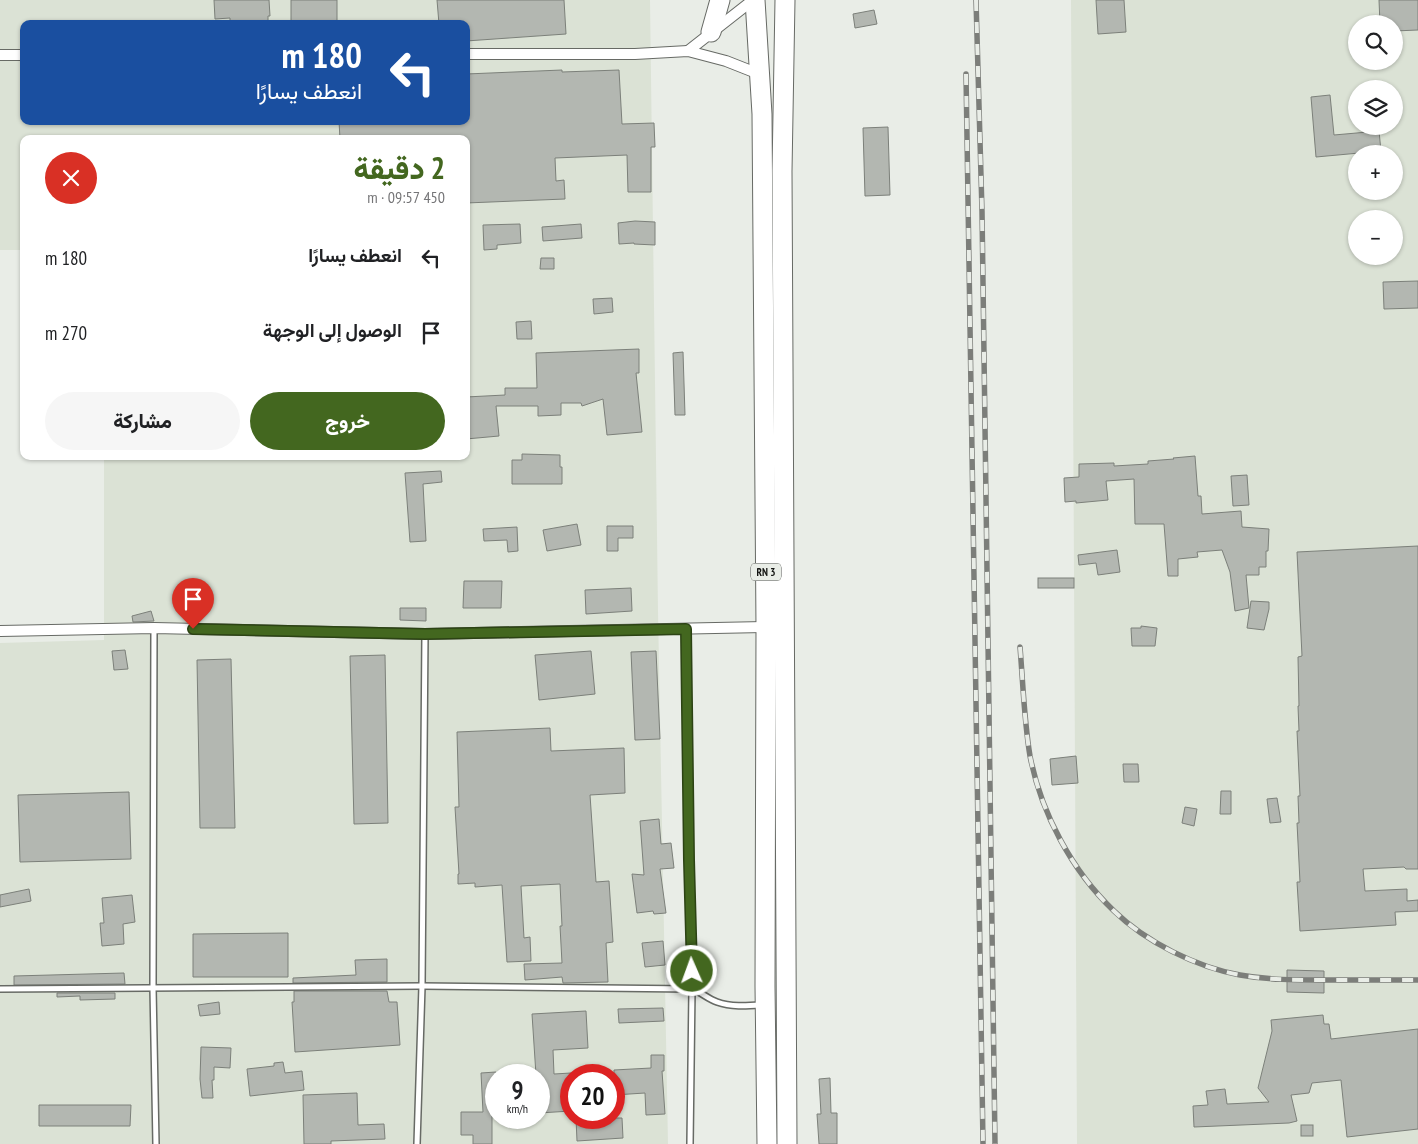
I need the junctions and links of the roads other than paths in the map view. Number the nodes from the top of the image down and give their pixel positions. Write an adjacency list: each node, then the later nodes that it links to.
1 (720, 0): 4 (highway)
2 (754, 0): 4 (street); 9 (highway, RN 3)
3 (785, 0): 24 (highway, RN 3)
4 (711, 32): 5 (street)
5 (688, 51): 6 (street); 9 (street)
6 (470, 54)
7 (0, 55): 8 (street)
8 (20, 55)
9 (759, 74): 10 (highway, RN 3)
10 (766, 627): 12 (street); 19 (highway, RN 3)
11 (154, 628): 13 (street); 14 (street); 16 (lane)
12 (686, 629): 14 (street); 18 (lane)
13 (0, 631)
14 (425, 634): 15 (lane)
15 (422, 986): 16 (lane); 18 (lane); 21 (lane)
16 (153, 988): 17 (lane); 20 (lane)
17 (0, 989)
18 (692, 989): 19 (lane); 22 (lane)
19 (766, 1005): 23 (highway, RN 3)
20 (156, 1144)
21 (417, 1144)
22 (690, 1144)
23 (767, 1144)
24 (787, 1144)

